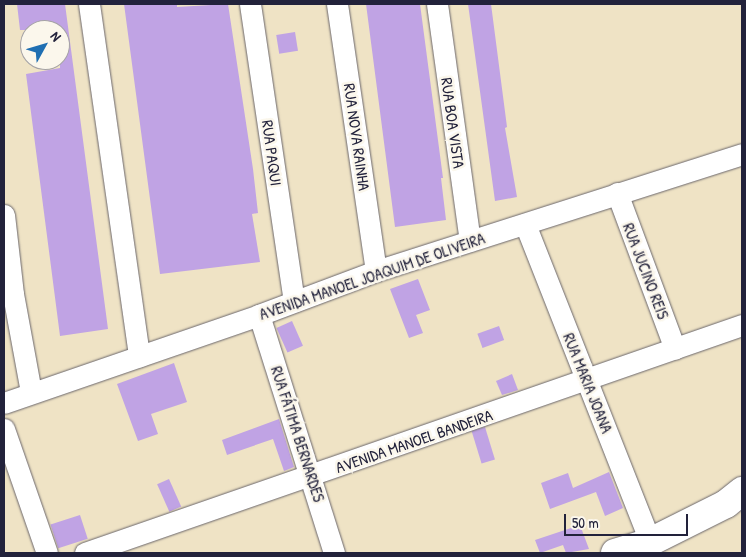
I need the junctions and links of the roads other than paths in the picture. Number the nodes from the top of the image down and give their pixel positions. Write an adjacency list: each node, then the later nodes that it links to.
1 (90, 4): 16 (street)
2 (250, 4): 12 (street, RUA PAQUI)
3 (337, 4): 10 (street, RUA NOVA RAINHA)
4 (437, 4): 9 (street, RUA BOA VISTA)
5 (742, 154): 6 (street, AVENIDA MANOEL JOAQUIM DE OLIVEIRA)
6 (617, 193): 8 (street, AVENIDA MANOEL JOAQUIM DE OLIVEIRA); 15 (street, RUA JUCINO REIS)
7 (4, 215): 11 (street)
8 (525, 224): 9 (street, AVENIDA MANOEL JOAQUIM DE OLIVEIRA); 17 (street, RUA MARIA JOANA)
9 (470, 241): 10 (street, AVENIDA MANOEL JOAQUIM DE OLIVEIRA)
10 (376, 271): 12 (street, AVENIDA MANOEL JOAQUIM DE OLIVEIRA)
11 (8, 294): 18 (street)
12 (294, 301): 13 (street, AVENIDA MANOEL JOAQUIM DE OLIVEIRA)
13 (259, 315): 16 (street, AVENIDA MANOEL JOAQUIM DE OLIVEIRA); 21 (street, RUA FÁTIMA BERNARDES)
14 (742, 325): 15 (street, AVENIDA MANOEL BANDEIRA)
15 (675, 349): 17 (street, AVENIDA MANOEL BANDEIRA)
16 (140, 356): 18 (street, AVENIDA MANOEL JOAQUIM DE OLIVEIRA)
17 (587, 380): 21 (street, AVENIDA MANOEL BANDEIRA); 23 (street, RUA MARIA JOANA)
18 (31, 392): 19 (street, AVENIDA MANOEL JOAQUIM DE OLIVEIRA)
19 (4, 404)
20 (4, 429): 24 (street)
21 (312, 477): 25 (street, AVENIDA MANOEL BANDEIRA); 26 (street, RUA FÁTIMA BERNARDES)
22 (742, 491): 23 (main road)
23 (650, 542): 27 (main road)
24 (47, 553)
25 (85, 553)
26 (334, 553)
27 (615, 553)

